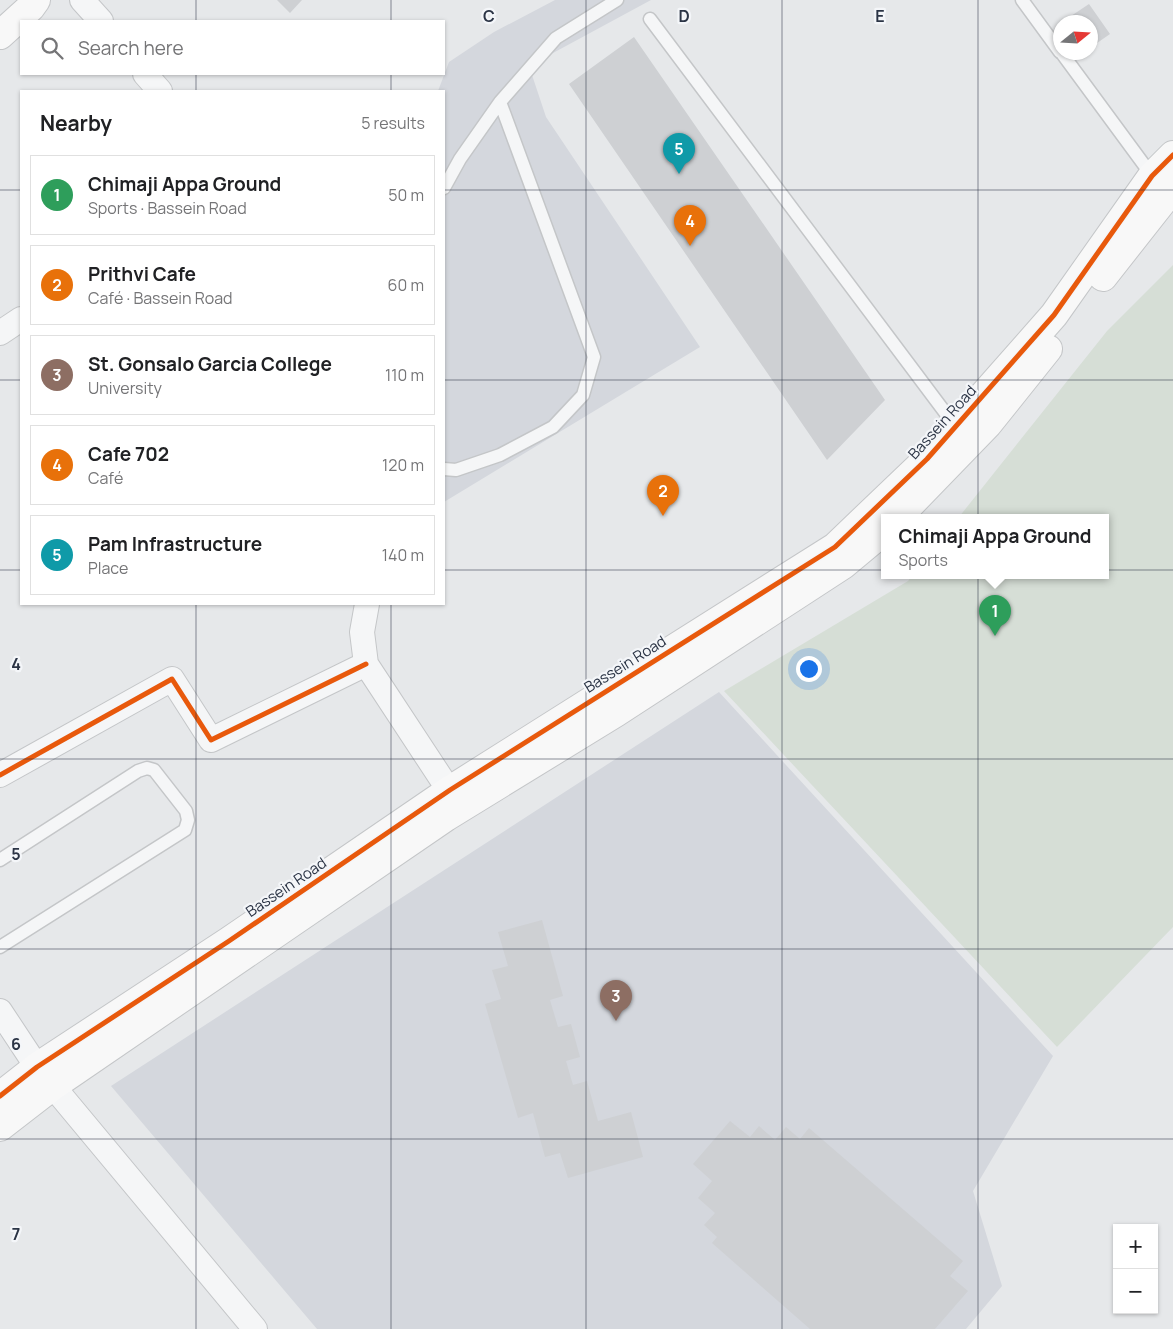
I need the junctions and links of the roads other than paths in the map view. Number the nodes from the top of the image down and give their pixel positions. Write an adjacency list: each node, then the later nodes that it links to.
1 (36, 0): 7 (street)
2 (82, 0): 6 (street)
3 (617, 0): 12 (lane)
4 (1022, 0): 8 (lane)
5 (650, 19): 18 (lane)
6 (99, 20)
7 (0, 35)
8 (1053, 41)
9 (1067, 60): 15 (lane)
10 (146, 75): 11 (street)
11 (159, 90)
12 (500, 102): 14 (lane); 19 (lane)
13 (1173, 155): 15 (street, Bassein Road)
14 (445, 186)
15 (1164, 186): 18 (street, Bassein Road); 20 (street, Bassein Road)
16 (20, 320): 17 (street)
17 (0, 333)
18 (956, 427): 25 (street, Bassein Road)
19 (445, 469)
20 (901, 514)
21 (881, 533): 25 (street, Bassein Road)
22 (367, 605): 23 (street)
23 (366, 664): 24 (street); 25 (street)
24 (0, 775)
25 (455, 799): 29 (street, Bassein Road)
26 (0, 860): 27 (lane)
27 (0, 947)
28 (0, 1012): 29 (street)
29 (45, 1076): 30 (street, Bassein Road); 31 (street, Bassein Road); 32 (street)
30 (0, 1096)
31 (0, 1127)
32 (255, 1329)

